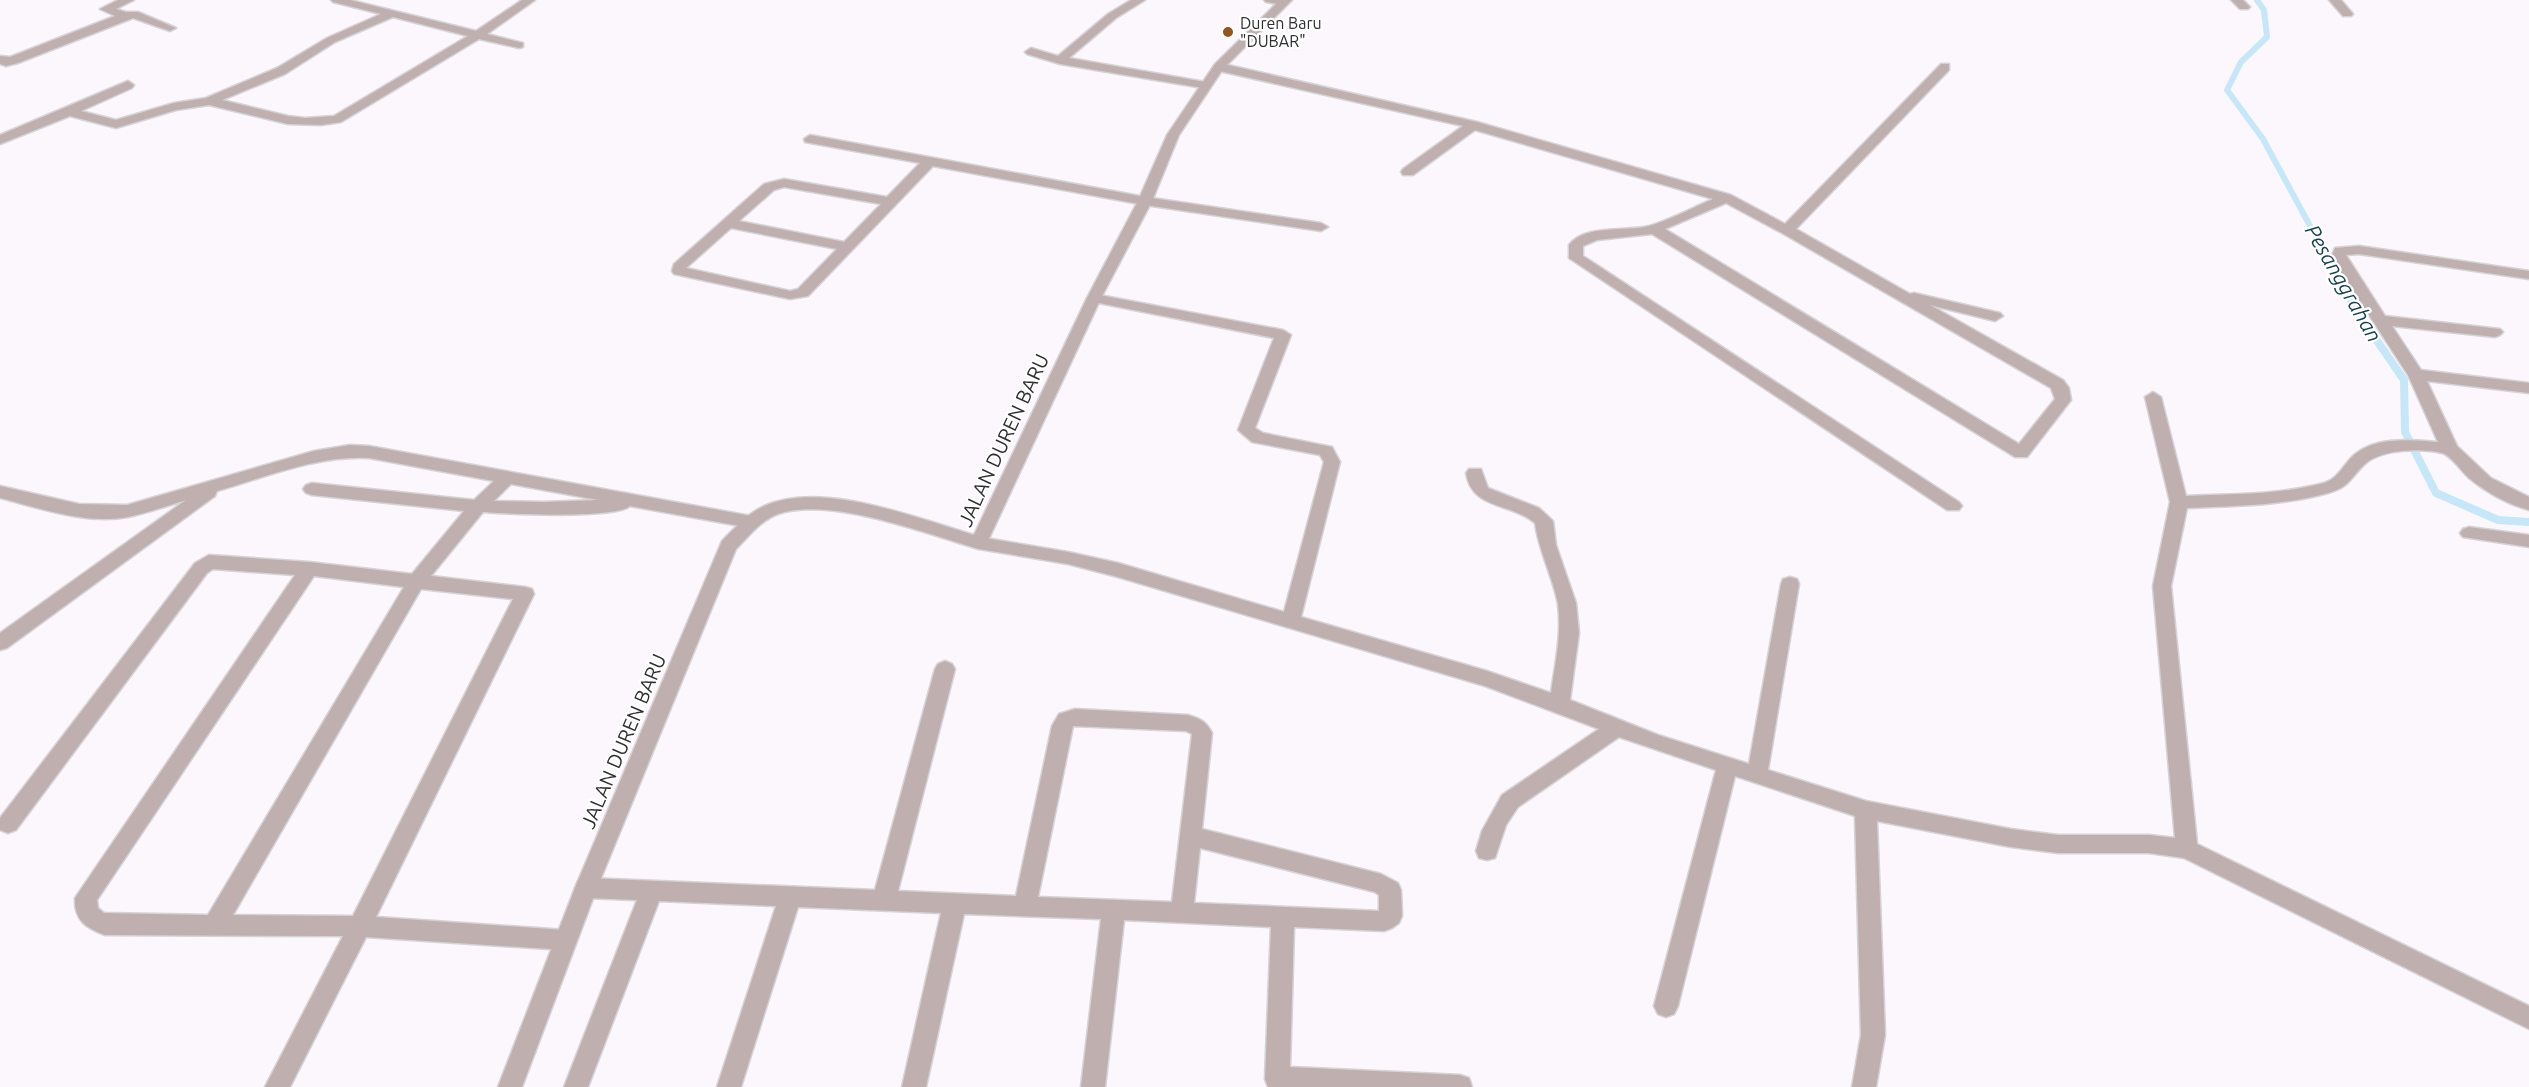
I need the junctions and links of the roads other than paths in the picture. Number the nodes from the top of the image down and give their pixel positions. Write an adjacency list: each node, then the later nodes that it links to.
1 (128, 0): 9 (street)
2 (337, 0): 7 (street)
3 (529, 0): 11 (street)
4 (1139, 0): 15 (street)
5 (2335, 0): 8 (street)
6 (1280, 1): 16 (street, JALAN DUREN BARU)
7 (391, 14): 11 (street); 20 (street)
8 (2347, 14)
9 (125, 16): 10 (street); 14 (street)
10 (170, 28)
11 (477, 35): 12 (street); 20 (street)
12 (519, 45)
13 (1031, 52): 15 (street)
14 (0, 60)
15 (1060, 60): 19 (street)
16 (1220, 67): 19 (street, JALAN DUREN BARU); 22 (street)
17 (1945, 67): 33 (street)
18 (128, 85): 21 (street)
19 (1205, 86): 28 (street, JALAN DUREN BARU)
20 (209, 101): 21 (street)
21 (69, 112): 24 (street)
22 (1473, 124): 26 (street); 27 (street)
23 (810, 139): 25 (street)
24 (0, 140)
25 (930, 160): 28 (street); 29 (street)
26 (1408, 172)
27 (1726, 198): 32 (street); 33 (street)
28 (1145, 201): 31 (street); 37 (street, JALAN DUREN BARU)
29 (890, 202): 30 (street); 34 (street)
30 (728, 223): 34 (street); 34 (street)
31 (1321, 227)
32 (1654, 229): 36 (street); 54 (street)
33 (1787, 230): 36 (street)
34 (847, 247)
35 (2529, 275): 39 (street)
36 (1895, 293): 38 (street)
37 (1094, 298): 58 (street, JALAN DUREN BARU); 62 (street)
38 (1995, 316)
39 (2380, 320): 40 (street); 41 (street)
40 (2494, 332)
41 (2417, 375): 42 (street); 44 (street)
42 (2529, 388)
43 (2153, 397): 51 (street)
44 (2449, 448): 51 (street); 52 (street)
45 (1475, 473): 65 (street)
46 (506, 479): 47 (street); 50 (street); 53 (street)
47 (220, 484): 49 (street); 63 (street)
48 (312, 489): 53 (street)
49 (0, 492)
50 (645, 502): 53 (street); 55 (street)
51 (2179, 502): 72 (street)
52 (2529, 504)
53 (478, 506): 60 (street)
54 (1953, 506)
55 (751, 522): 58 (street, JALAN DUREN BARU); 74 (street, JALAN DUREN BARU)
56 (2469, 533): 57 (street)
57 (2529, 541)
58 (979, 543): 62 (street)
59 (309, 569): 60 (street); 70 (street); 83 (street)
60 (416, 582): 83 (street); 84 (street)
61 (1790, 584): 68 (street)
62 (1291, 621): 65 (street)
63 (0, 643)
64 (945, 669): 77 (street)
65 (1559, 704): 66 (street)
66 (1616, 728): 67 (street); 73 (street)
67 (1727, 766): 68 (street); 86 (street)
68 (1757, 775): 69 (street)
69 (1866, 810): 72 (street); 96 (street)
70 (8, 824)
71 (1191, 836): 79 (street); 81 (street); 82 (street)
72 (2187, 849): 87 (street)
73 (1487, 851)
74 (586, 888): 75 (street); 85 (street, JALAN DUREN BARU)
75 (651, 892): 76 (street); 91 (street)
76 (790, 897): 77 (street); 92 (street)
77 (884, 900): 78 (street)
78 (954, 903): 79 (street); 93 (street)
79 (1025, 906): 80 (street)
80 (1114, 909): 81 (street); 94 (street)
81 (1182, 912): 82 (street)
82 (1283, 916): 88 (street)
83 (214, 926): 84 (street)
84 (360, 926): 85 (street); 89 (street)
85 (565, 940): 90 (street, JALAN DUREN BARU)
86 (1666, 1006)
87 (2529, 1018)
88 (1277, 1083): 95 (street)
89 (277, 1087)
90 (510, 1087)
91 (576, 1087)
92 (729, 1087)
93 (914, 1087)
94 (1093, 1087)
95 (1460, 1087)
96 (1864, 1087)

